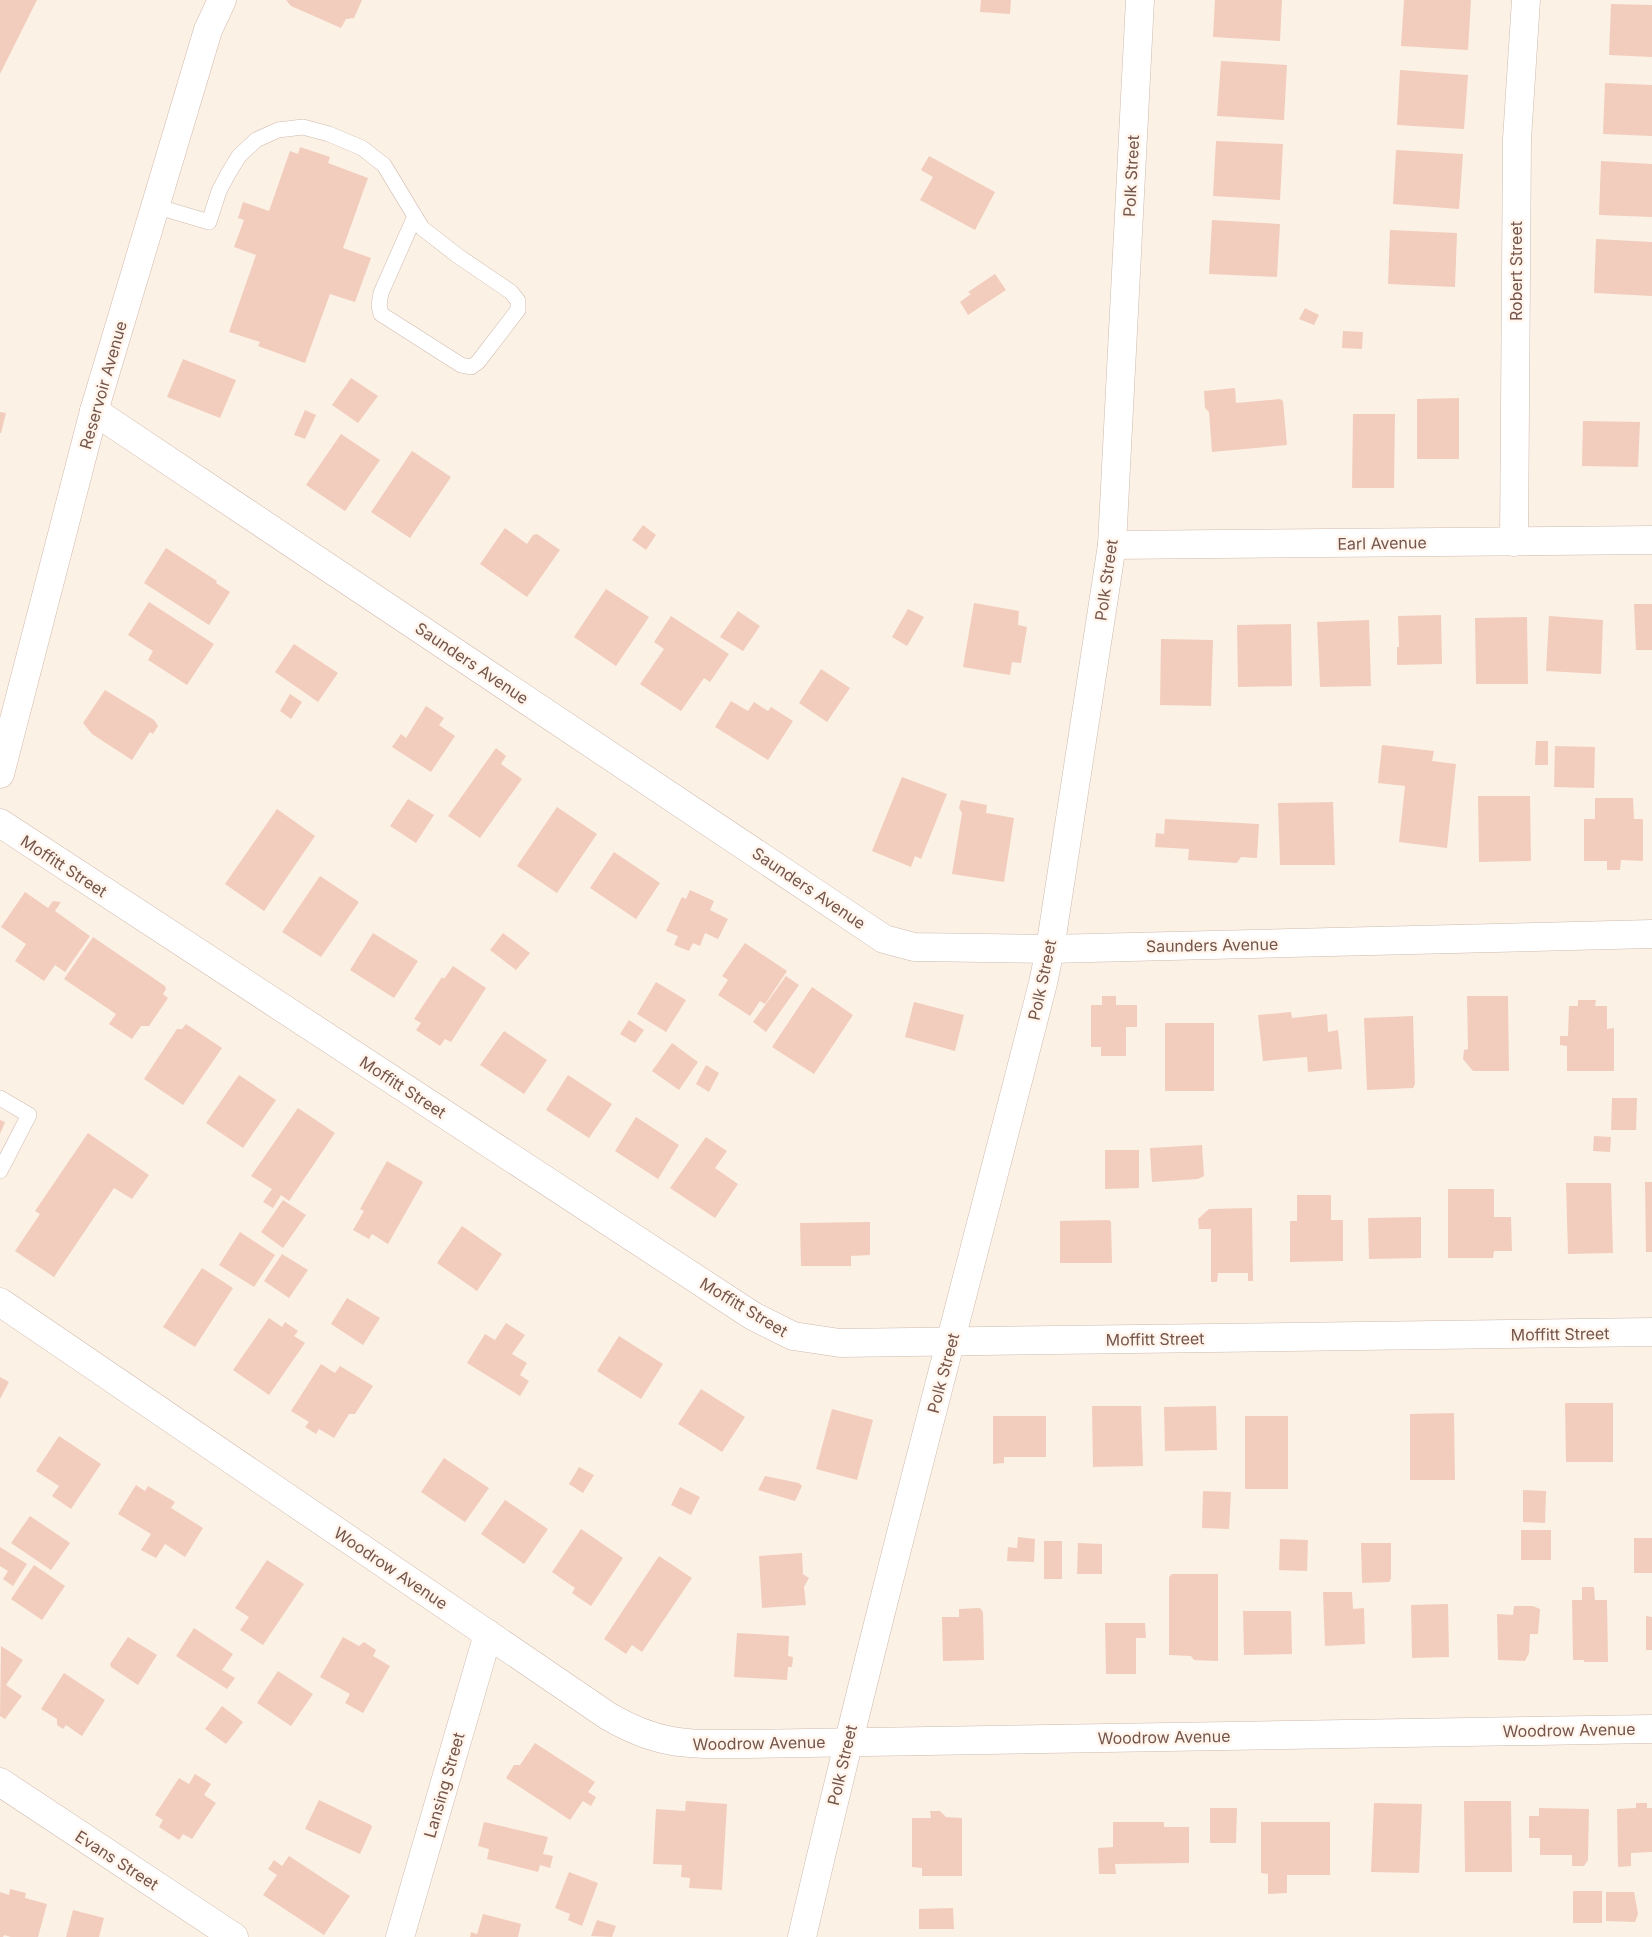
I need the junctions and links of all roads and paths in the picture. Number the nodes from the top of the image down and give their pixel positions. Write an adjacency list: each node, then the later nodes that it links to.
1 (222, 0): 4 (street, Reservoir Avenue)
2 (1140, 0): 9 (street, Polk Street)
3 (1526, 0): 8 (street, Robert Street)
4 (155, 206): 5 (lane); 6 (street, Reservoir Avenue)
5 (415, 216): 5 (lane)
6 (94, 410): 10 (street, Reservoir Avenue); 13 (street, Saunders Avenue)
7 (1652, 540): 8 (street, Earl Avenue)
8 (1514, 542): 9 (street, Earl Avenue)
9 (1112, 545): 13 (street, Polk Street)
10 (0, 774)
11 (0, 823): 18 (street, Moffitt Street)
12 (1652, 934): 13 (street, Saunders Avenue)
13 (1050, 949): 18 (street, Polk Street)
14 (0, 1098): 15 (lane)
15 (0, 1171)
16 (0, 1302): 19 (street, Woodrow Avenue)
17 (1652, 1332): 18 (street, Moffitt Street)
18 (952, 1342): 21 (street, Polk Street)
19 (488, 1634): 21 (street, Woodrow Avenue); 24 (street, Lansing Street)
20 (1652, 1729): 21 (street, Woodrow Avenue)
21 (847, 1742): 25 (street, Polk Street)
22 (0, 1782): 23 (street, Evans Street)
23 (234, 1937)
24 (400, 1937)
25 (802, 1937)

